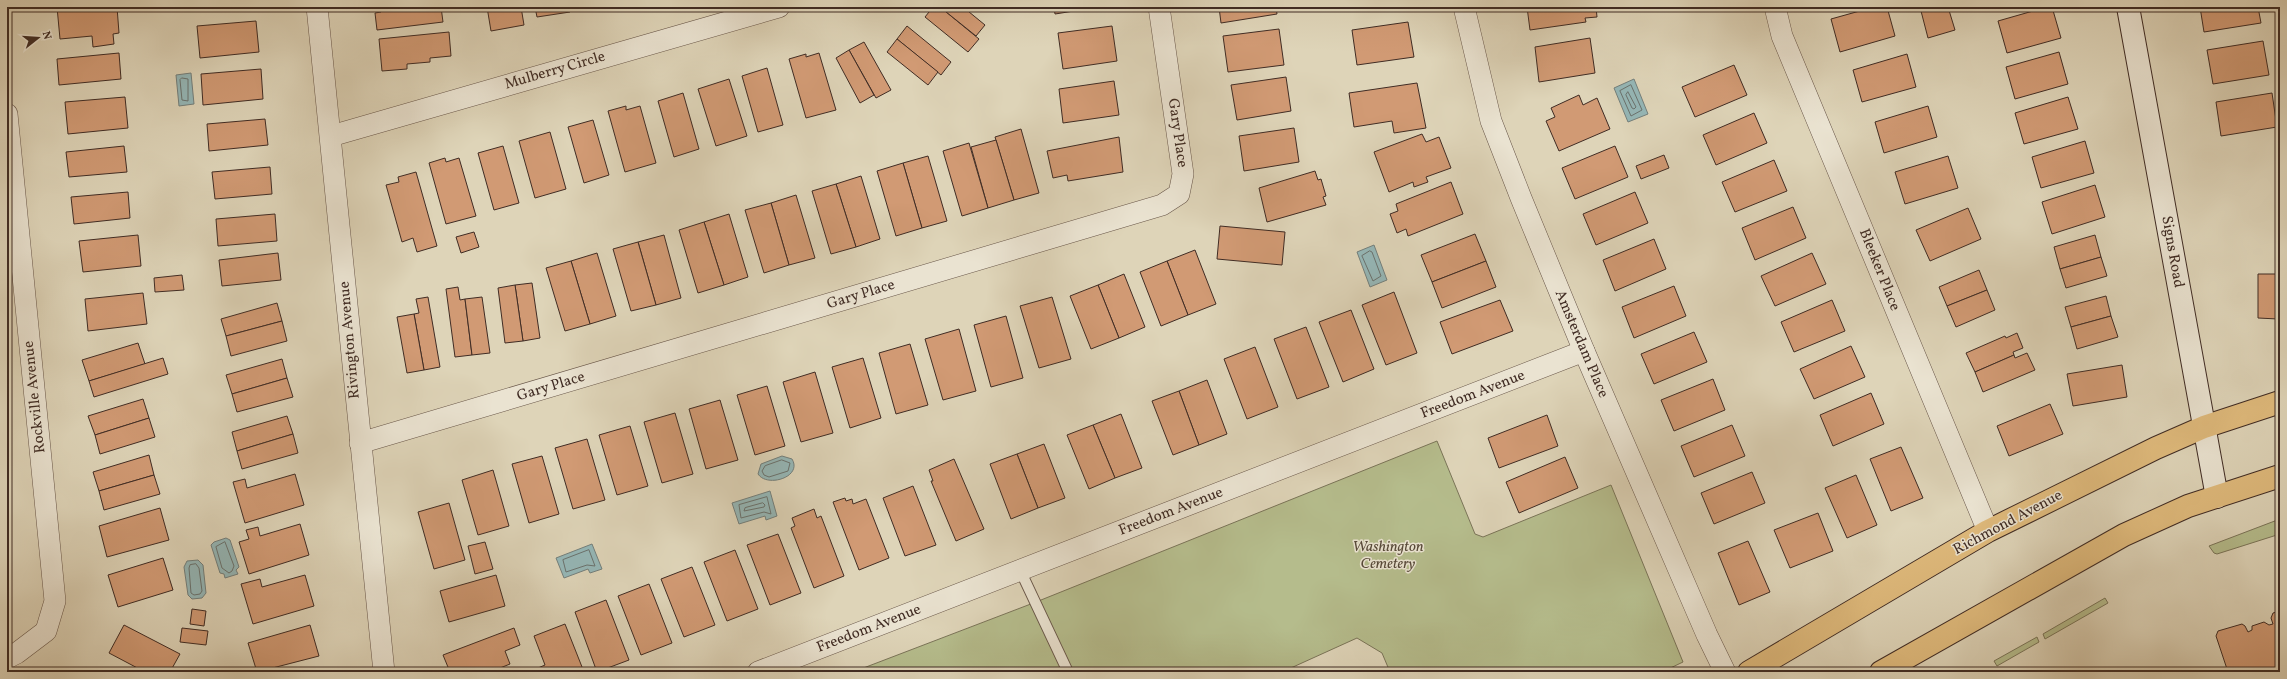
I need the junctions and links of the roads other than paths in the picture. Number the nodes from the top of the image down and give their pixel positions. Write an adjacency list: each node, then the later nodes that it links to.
1 (317, 7): 8 (street, Rivington Avenue)
2 (779, 7): 8 (street, Mulberry Circle)
3 (1159, 7): 12 (street, Gary Place)
4 (1464, 7): 9 (street, Amsterdam Place)
5 (1775, 7): 15 (street, Bleeker Place)
6 (2128, 7): 11 (street, Signs Road)
7 (7, 114): 17 (street, Rockville Avenue)
8 (330, 136): 12 (street, Rivington Avenue)
9 (1584, 351): 16 (street, Freedom Avenue); 21 (street, Amsterdam Place)
10 (2280, 402): 11 (main road, Richmond Avenue)
11 (2204, 427): 14 (street, Signs Road); 15 (main road, Richmond Avenue)
12 (360, 443): 18 (street, Rivington Avenue)
13 (2280, 476): 14 (main road)
14 (2216, 496): 23 (main road)
15 (1988, 531): 22 (main road, Richmond Avenue)
16 (1020, 570): 19 (street, Freedom Avenue); 20 (lane)
17 (7, 658)
18 (384, 672)
19 (758, 672)
20 (1068, 672)
21 (1725, 672)
22 (1749, 672)
23 (1881, 672)

